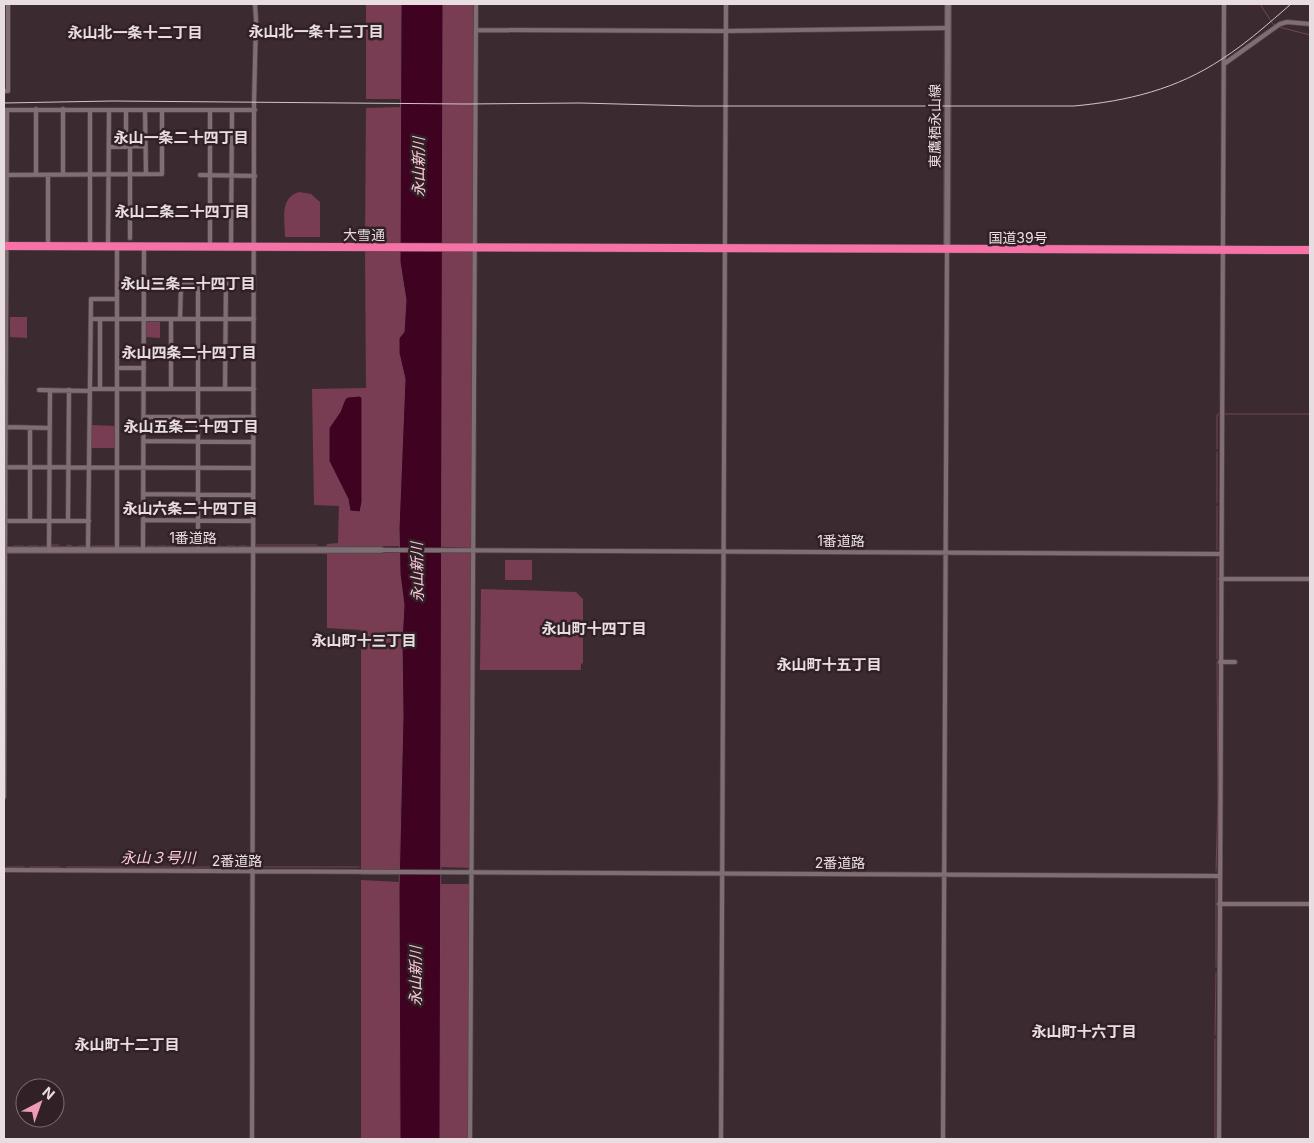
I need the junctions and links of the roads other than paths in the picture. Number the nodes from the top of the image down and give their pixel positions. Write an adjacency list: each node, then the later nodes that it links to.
1 (8, 4): 12 (street)
2 (255, 4): 20 (street)
3 (476, 4): 9 (street)
4 (726, 4): 10 (street)
5 (948, 4): 8 (street, 東鷹栖永山線)
6 (1224, 4): 11 (street)
7 (1310, 24): 11 (street)
8 (947, 28): 10 (street); 52 (street, 東鷹栖永山線)
9 (477, 30): 10 (street); 50 (street)
10 (726, 31): 51 (street)
11 (1224, 64): 53 (street)
12 (4, 91)
13 (36, 109): 14 (street); 15 (street); 29 (street)
14 (63, 109): 16 (street); 31 (street)
15 (5, 110): 28 (street)
16 (90, 110): 17 (street); 32 (street)
17 (109, 110): 21 (street); 25 (street)
18 (162, 110): 22 (street); 23 (street); 27 (street)
19 (232, 110): 20 (street); 23 (street); 37 (street)
20 (254, 110): 38 (street)
21 (126, 111): 22 (street); 26 (street)
22 (145, 111): 24 (street)
23 (210, 111): 36 (street)
24 (146, 146): 26 (street); 27 (street)
25 (109, 147): 26 (street); 33 (street)
26 (128, 147): 34 (street)
27 (146, 174): 34 (street)
28 (5, 175): 29 (street); 39 (street)
29 (36, 175): 30 (street)
30 (48, 175): 31 (street); 42 (street)
31 (63, 175): 32 (street)
32 (90, 175): 33 (street); 43 (street)
33 (108, 175): 34 (street); 44 (street)
34 (130, 175): 40 (street)
35 (200, 176): 36 (street)
36 (210, 176): 37 (street); 47 (street)
37 (232, 176): 38 (street); 48 (street)
38 (254, 176): 49 (street)
39 (5, 208): 41 (street)
40 (130, 238)
41 (5, 246): 42 (highway, 大雪通); 57 (street)
42 (48, 246): 43 (highway, 大雪通)
43 (90, 246): 44 (highway, 大雪通)
44 (108, 246): 45 (highway, 大雪通)
45 (117, 246): 46 (highway, 大雪通); 56 (street)
46 (144, 246): 47 (highway, 大雪通); 61 (street)
47 (210, 246): 48 (highway, 大雪通)
48 (232, 246): 49 (highway, 大雪通)
49 (254, 246): 50 (highway, 大雪通); 55 (street)
50 (474, 247): 51 (highway, 大雪通); 120 (street)
51 (725, 247): 52 (highway, 国道39号); 121 (street)
52 (947, 249): 53 (highway, 国道39号); 122 (street)
53 (1222, 250): 54 (highway, 国道39号); 123 (street)
54 (1310, 250)
55 (254, 277): 65 (street); 66 (street)
56 (117, 299): 58 (street); 60 (street)
57 (5, 300): 67 (street)
58 (91, 319): 59 (street); 80 (street)
59 (100, 319): 60 (street); 70 (street)
60 (117, 319): 61 (street); 68 (street)
61 (144, 319): 62 (street); 69 (street)
62 (171, 319): 63 (street); 73 (street)
63 (180, 319): 64 (street); 64 (street)
64 (198, 319): 65 (street); 74 (street)
65 (226, 319): 66 (street); 75 (street)
66 (254, 320): 76 (street)
67 (5, 355): 84 (street)
68 (117, 368): 69 (street); 71 (street)
69 (144, 368): 72 (street)
70 (100, 389): 71 (street); 80 (street)
71 (117, 389): 72 (street); 96 (street)
72 (144, 389): 73 (street); 82 (street)
73 (171, 389): 74 (street)
74 (198, 389): 75 (street); 81 (street)
75 (225, 389): 76 (street)
76 (254, 389): 83 (street)
77 (39, 390): 78 (street)
78 (50, 390): 79 (street); 87 (street)
79 (69, 390): 80 (street); 94 (street)
80 (90, 390): 95 (street)
81 (198, 416): 82 (street); 83 (street); 89 (street)
82 (144, 417): 88 (street)
83 (254, 417): 90 (street)
84 (5, 420): 85 (street)
85 (6, 427): 86 (street); 91 (street)
86 (30, 428): 87 (street); 92 (street)
87 (49, 428): 93 (street)
88 (144, 441): 89 (street); 97 (street)
89 (198, 442): 90 (street); 98 (street)
90 (254, 442): 99 (street)
91 (6, 467): 92 (street); 100 (street)
92 (30, 467): 93 (street); 108 (street)
93 (50, 467): 94 (street); 109 (street)
94 (69, 467): 95 (street); 110 (street)
95 (89, 467): 96 (street); 111 (street)
96 (117, 467): 97 (street); 115 (street)
97 (144, 468): 98 (street); 101 (street)
98 (198, 468): 99 (street); 102 (street)
99 (253, 468): 103 (street)
100 (5, 481): 107 (street)
101 (143, 494): 102 (street); 104 (street)
102 (198, 495): 103 (street); 105 (street)
103 (253, 495): 106 (street)
104 (143, 520): 105 (street); 116 (street)
105 (198, 520): 106 (street); 117 (street)
106 (253, 520): 118 (street)
107 (5, 521): 108 (street); 114 (street)
108 (30, 521): 109 (street)
109 (49, 521): 110 (street); 112 (street)
110 (68, 521): 111 (street)
111 (89, 521): 113 (street)
112 (49, 549): 113 (street, 1番道路); 114 (street, 1番道路)
113 (88, 549): 115 (street, 1番道路)
114 (4, 550): 128 (street)
115 (117, 550): 116 (street, 1番道路)
116 (143, 550): 117 (street, 1番道路)
117 (198, 550): 118 (street, 1番道路)
118 (253, 550): 119 (street, 1番道路); 130 (street)
119 (381, 550): 120 (street, 1番道路)
120 (474, 551): 121 (street, 1番道路); 131 (street)
121 (724, 552): 122 (street, 1番道路); 132 (street)
122 (946, 553): 123 (street, 1番道路); 133 (street)
123 (1220, 554): 124 (street)
124 (1220, 579): 125 (street); 126 (street)
125 (1310, 579)
126 (1220, 662): 127 (street); 134 (street)
127 (1235, 662)
128 (4, 797)
129 (4, 870): 130 (street, 2番道路)
130 (252, 871): 131 (street, 2番道路); 137 (street)
131 (472, 872): 132 (street, 2番道路); 138 (street)
132 (722, 873): 133 (street, 2番道路); 139 (street)
133 (945, 874): 134 (street, 2番道路); 140 (street)
134 (1219, 876): 135 (street)
135 (1219, 904): 136 (street); 141 (street)
136 (1310, 904)
137 (252, 1139)
138 (470, 1139)
139 (721, 1139)
140 (943, 1139)
141 (1219, 1139)

